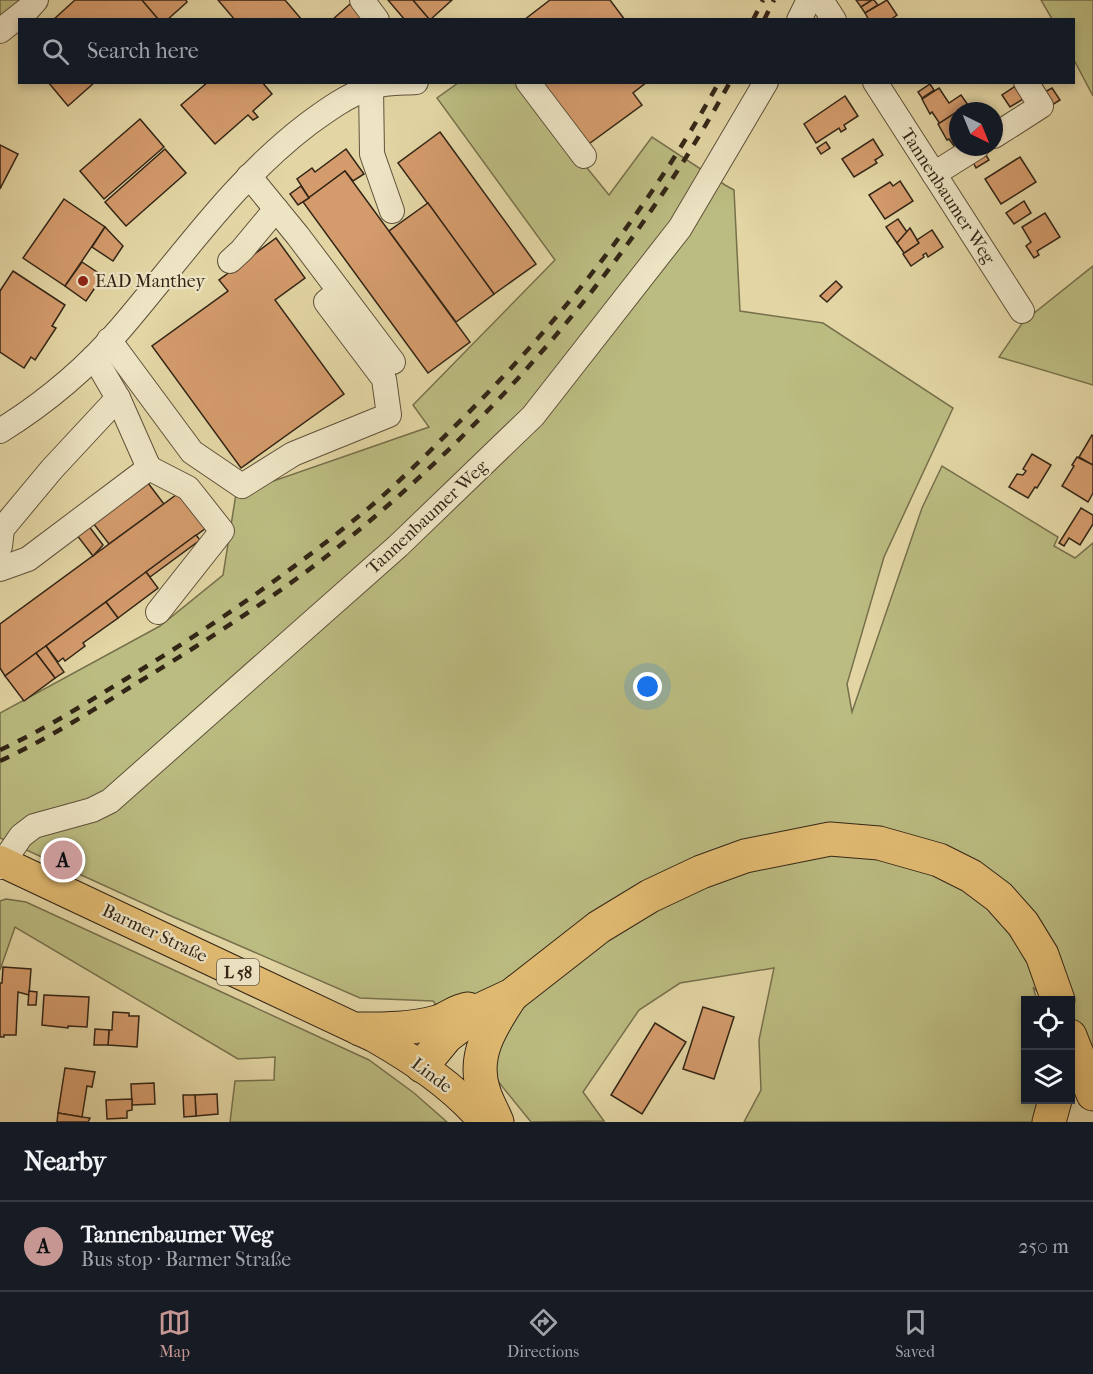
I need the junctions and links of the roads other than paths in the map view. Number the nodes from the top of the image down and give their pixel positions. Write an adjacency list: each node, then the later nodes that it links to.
1 (36, 0): 8 (street)
2 (362, 0): 5 (street)
3 (809, 0): 6 (street)
4 (821, 0): 7 (street)
5 (376, 18)
6 (800, 18)
7 (833, 18)
8 (0, 31)
9 (382, 84): 18 (street); 20 (street)
10 (530, 84): 15 (street)
11 (765, 84): 32 (street, Tannenbaumer Weg)
12 (876, 84): 17 (street, Tannenbaumer Weg)
13 (1027, 84): 14 (street)
14 (1003, 130)
15 (584, 156)
16 (963, 156): 17 (street)
17 (934, 174): 23 (street, Tannenbaumer Weg)
18 (249, 176): 19 (street); 24 (street)
19 (276, 209): 21 (street); 22 (street)
20 (392, 211)
21 (230, 261)
22 (339, 291): 24 (street); 25 (street)
23 (1022, 310)
24 (102, 349): 26 (street); 27 (street)
25 (393, 362)
26 (118, 398): 28 (street); 29 (street)
27 (0, 432)
28 (149, 468): 30 (street); 31 (street)
29 (0, 546)
30 (0, 569)
31 (158, 612)
32 (1, 863): 35 (main road, Barmer Straße / L 58)
33 (1057, 996): 34 (highway)
34 (488, 1016): 35 (highway); 37 (highway); 41 (highway)
35 (367, 1033): 37 (main road, Linde / L 58)
36 (1075, 1047): 38 (highway)
37 (429, 1072): 40 (main road, Linde / L 58)
38 (1093, 1094)
39 (1054, 1104): 42 (highway)
40 (484, 1122)
41 (497, 1122)
42 (1049, 1122)

